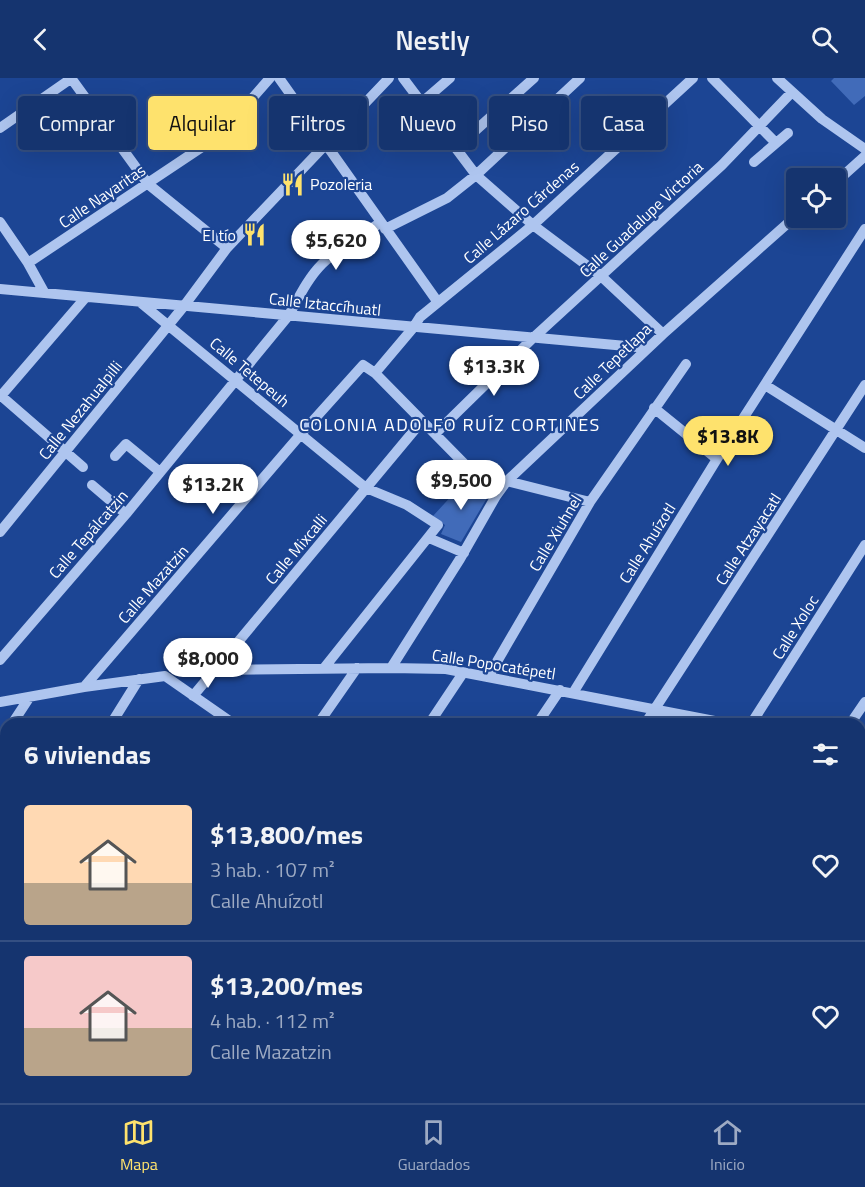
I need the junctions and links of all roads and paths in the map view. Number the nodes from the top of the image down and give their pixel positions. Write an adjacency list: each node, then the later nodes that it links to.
1 (71, 78): 18 (street); 30 (street)
2 (270, 78): 30 (street, Calle Nayaritas)
3 (279, 78): 13 (street)
4 (389, 78): 16 (street, Calle Nezahualpilli)
5 (403, 78): 14 (street)
6 (450, 78): 15 (street)
7 (534, 78): 19 (street)
8 (580, 78): 29 (street, Calle Tepálcatzin)
9 (693, 78): 32 (street, Calle Lázaro Cárdenas)
10 (712, 78): 17 (street)
11 (777, 78): 12 (street)
12 (792, 92): 17 (street, Calle Guadalupe Victoria); 22 (street)
13 (292, 96)
14 (417, 96)
15 (430, 96)
16 (367, 101)
17 (759, 126): 21 (street); 38 (street, Calle Guadalupe Victoria)
18 (0, 128)
19 (477, 129)
20 (788, 133): 21 (street)
21 (776, 143): 27 (street)
22 (865, 149)
23 (320, 150): 36 (street, Calle Nezahualpilli)
24 (330, 150): 34 (street)
25 (457, 150): 29 (street)
26 (865, 156): 28 (street)
27 (754, 162)
28 (846, 173)
29 (476, 175): 32 (street); 34 (street, Calle Tepálcatzin)
30 (148, 184): 36 (street); 37 (street, Calle Nayaritas)
31 (0, 222): 37 (street)
32 (533, 225): 38 (street); 42 (street, Calle Lázaro Cárdenas)
33 (786, 225): 48 (street, Calle Tepetlapa)
34 (383, 226): 42 (street); 45 (street, Calle Tepálcatzin)
35 (865, 229): 54 (street, Calle Ahuízotl)
36 (227, 248): 44 (street, Calle Nezahualpilli)
37 (28, 263): 40 (street)
38 (601, 276): 48 (street); 49 (street, Calle Guadalupe Victoria)
39 (0, 289): 40 (street, Calle Iztaccíhuatl)
40 (44, 292): 41 (street, Calle Iztaccíhuatl)
41 (86, 297): 43 (street, Calle Iztaccíhuatl); 56 (street)
42 (437, 301): 47 (street, Calle Lázaro Cárdenas)
43 (141, 303): 44 (street, Calle Iztaccíhuatl); 46 (street, Calle Tetepeuh)
44 (184, 306): 45 (street, Calle Iztaccíhuatl); 46 (street, Calle Nezahualpilli)
45 (289, 315): 47 (street, Calle Iztaccíhuatl); 53 (street, Calle Tepálcatzin)
46 (168, 325): 53 (street, Calle Tetepeuh); 63 (street, Calle Nezahualpilli)
47 (413, 328): 49 (street, Calle Iztaccíhuatl); 52 (street, Calle Lázaro Cárdenas)
48 (663, 334): 50 (street, Calle Tepetlapa)
49 (532, 339): 50 (street, Calle Iztaccíhuatl); 61 (street)
50 (648, 348): 68 (street, Calle Tepetlapa)
51 (686, 364): 57 (street, Calle Xiuhnel)
52 (375, 373): 58 (street); 60 (street, Calle Mazatzin)
53 (236, 379): 60 (street, Calle Tetepeuh); 67 (street, Calle Tepálcatzin)
54 (765, 385): 59 (street); 65 (street, Calle Ahuízotl)
55 (865, 385): 59 (street, Calle Atzayacatl)
56 (0, 396): 63 (street)
57 (654, 408): 65 (street); 72 (street, Calle Xiuhnel)
58 (422, 421): 61 (street); 70 (street, Calle Mixcalli)
59 (836, 430): 62 (street); 93 (street, Calle Atzayacatl)
60 (301, 434): 70 (street, Calle Tetepeuh); 86 (street, Calle Mazatzin)
61 (435, 434): 71 (street)
62 (865, 448)
63 (66, 452): 66 (street); 74 (street, Calle Nezahualpilli)
64 (115, 456): 67 (street)
65 (717, 459): 88 (street, Calle Ahuízotl)
66 (83, 466)
67 (160, 472): 73 (street, Calle Tepálcatzin)
68 (507, 481): 71 (street, Calle Tepetlapa); 72 (street)
69 (92, 485): 73 (street)
70 (366, 488): 75 (street, Calle Tetepeuh); 82 (street, Calle Mixcalli)
71 (496, 496): 77 (street, Calle Tepetlapa)
72 (590, 502): 84 (street, Calle Xiuhnel)
73 (126, 514): 78 (street, Calle Tepálcatzin)
74 (0, 532)
75 (429, 538): 77 (street); 79 (street)
76 (865, 544): 103 (street, Calle Xoloc)
77 (464, 553): 81 (street, Calle Tepetlapa)
78 (0, 660)
79 (324, 668): 80 (street, Calle Popocatépetl); 82 (street, Calle Popocatépetl)
80 (357, 668): 81 (street, Calle Popocatépetl); 97 (street)
81 (391, 668): 83 (street, Calle Popocatépetl)
82 (215, 670): 89 (street, Calle Mixcalli)
83 (463, 673): 84 (street, Calle Popocatépetl); 98 (street)
84 (488, 676): 87 (street, Calle Popocatépetl)
85 (140, 679): 86 (street); 89 (street); 95 (street)
86 (84, 687): 90 (street)
87 (561, 690): 88 (street, Calle Popocatépetl); 99 (street)
88 (573, 693): 93 (street, Calle Popocatépetl)
89 (193, 696): 96 (street)
90 (29, 698): 91 (street); 94 (street)
91 (0, 702)
92 (865, 702): 104 (street)
93 (655, 710): 100 (street, Calle Atzayacatl); 101 (street); 102 (street, Calle Popocatépetl)
94 (16, 718)
95 (115, 718)
96 (215, 718)
97 (322, 718)
98 (433, 718)
99 (541, 718)
100 (649, 718)
101 (661, 718)
102 (698, 718)
103 (755, 718)
104 (854, 718)

